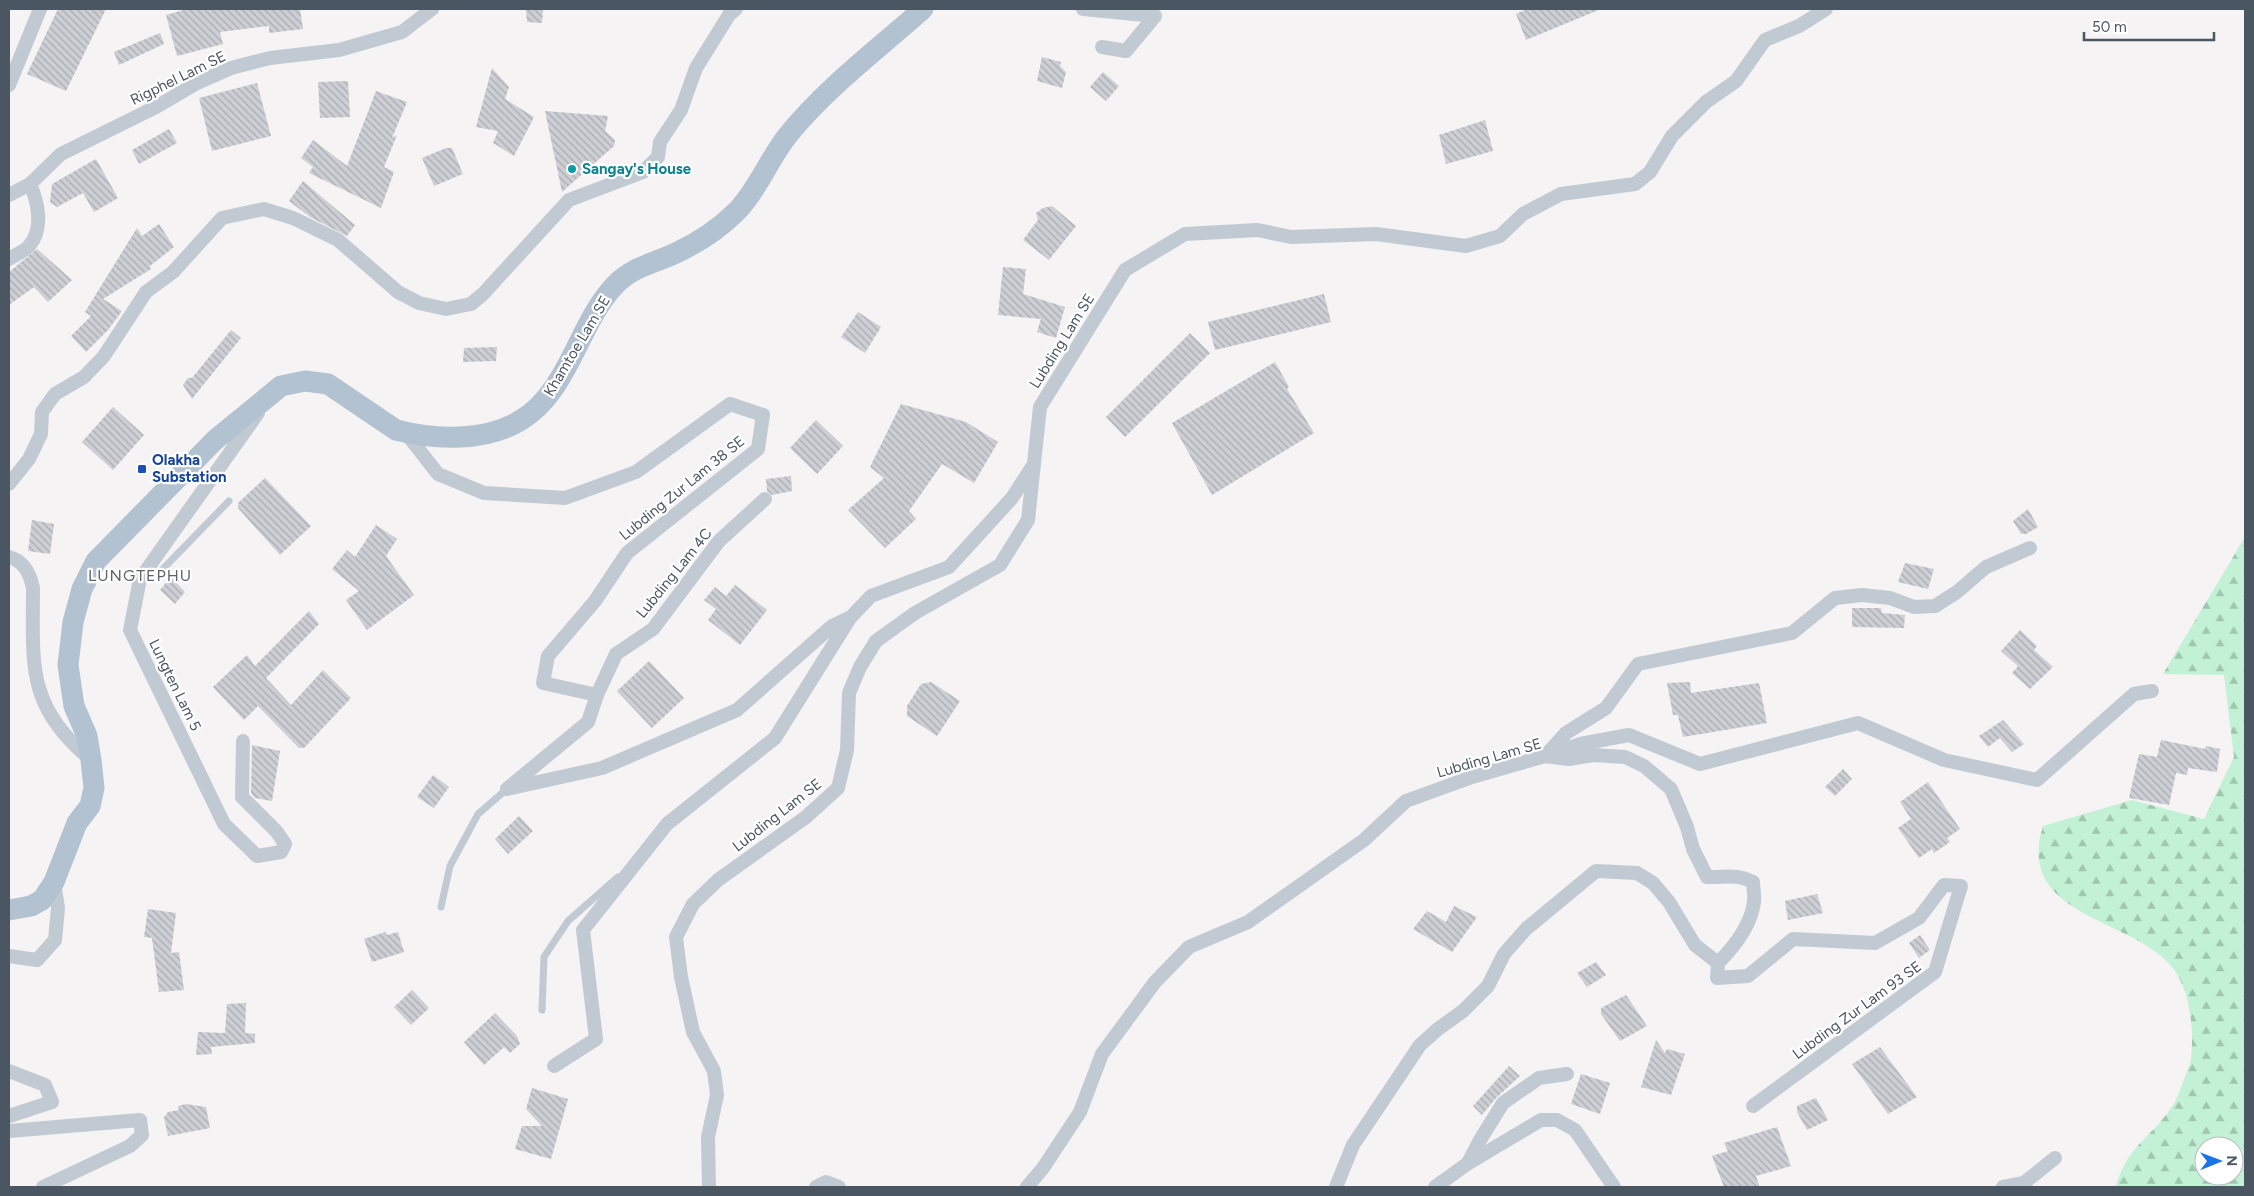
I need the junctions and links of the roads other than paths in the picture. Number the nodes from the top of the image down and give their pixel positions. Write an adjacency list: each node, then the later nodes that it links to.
1 (40, 9): 8 (street)
2 (432, 9): 9 (street, Rigphel Lam SE)
3 (736, 9): 15 (street)
4 (923, 9): 13 (main road, Khamtoe Lam SE)
5 (1083, 9): 7 (street)
6 (1826, 9): 14 (street, Lubding Lam SE)
7 (1102, 47)
8 (10, 80)
9 (30, 184): 10 (street, Rigphel Lam SE); 11 (street)
10 (9, 195)
11 (9, 259)
12 (269, 396): 13 (main road, Khamtoe Lam SE); 20 (street, Lungten Lam 5); 26 (main road, Khamtoe Lam SE)
13 (405, 432): 23 (street, Lubding Zur Lam 38 SE)
14 (1033, 464): 21 (street); 44 (street, Lubding Lam SE)
15 (9, 482)
16 (765, 499): 23 (street, Lubding Lam 4C)
17 (229, 501): 20 (lane)
18 (2030, 548): 25 (street)
19 (9, 557): 26 (street)
20 (140, 579): 24 (street, Lungten Lam 5)
21 (851, 617): 27 (street); 28 (street)
22 (2152, 691): 25 (street)
23 (597, 695): 27 (street)
24 (243, 741)
25 (1545, 756): 33 (street, Lubding Lam SE); 47 (street, Lubding Lam SE)
26 (91, 760): 29 (main road, Khamtoe Lam SE)
27 (507, 789): 30 (lane)
28 (639, 859): 34 (lane); 35 (street)
29 (54, 882): 31 (main road, Khamtoe Lam SE); 32 (street)
30 (441, 907)
31 (9, 910)
32 (9, 956)
33 (1718, 963): 38 (street, Lubding Zur Lam 93 SE); 48 (street)
34 (542, 1010)
35 (554, 1066)
36 (9, 1071): 39 (street)
37 (1567, 1074): 42 (street)
38 (1753, 1106)
39 (9, 1116)
40 (9, 1131): 43 (street)
41 (2055, 1158): 51 (street)
42 (1467, 1164): 49 (street); 50 (street)
43 (43, 1187)
44 (709, 1187)
45 (816, 1187): 46 (street)
46 (839, 1187)
47 (1026, 1187)
48 (1336, 1187)
49 (1435, 1187)
50 (1614, 1187)
51 (2002, 1187)

